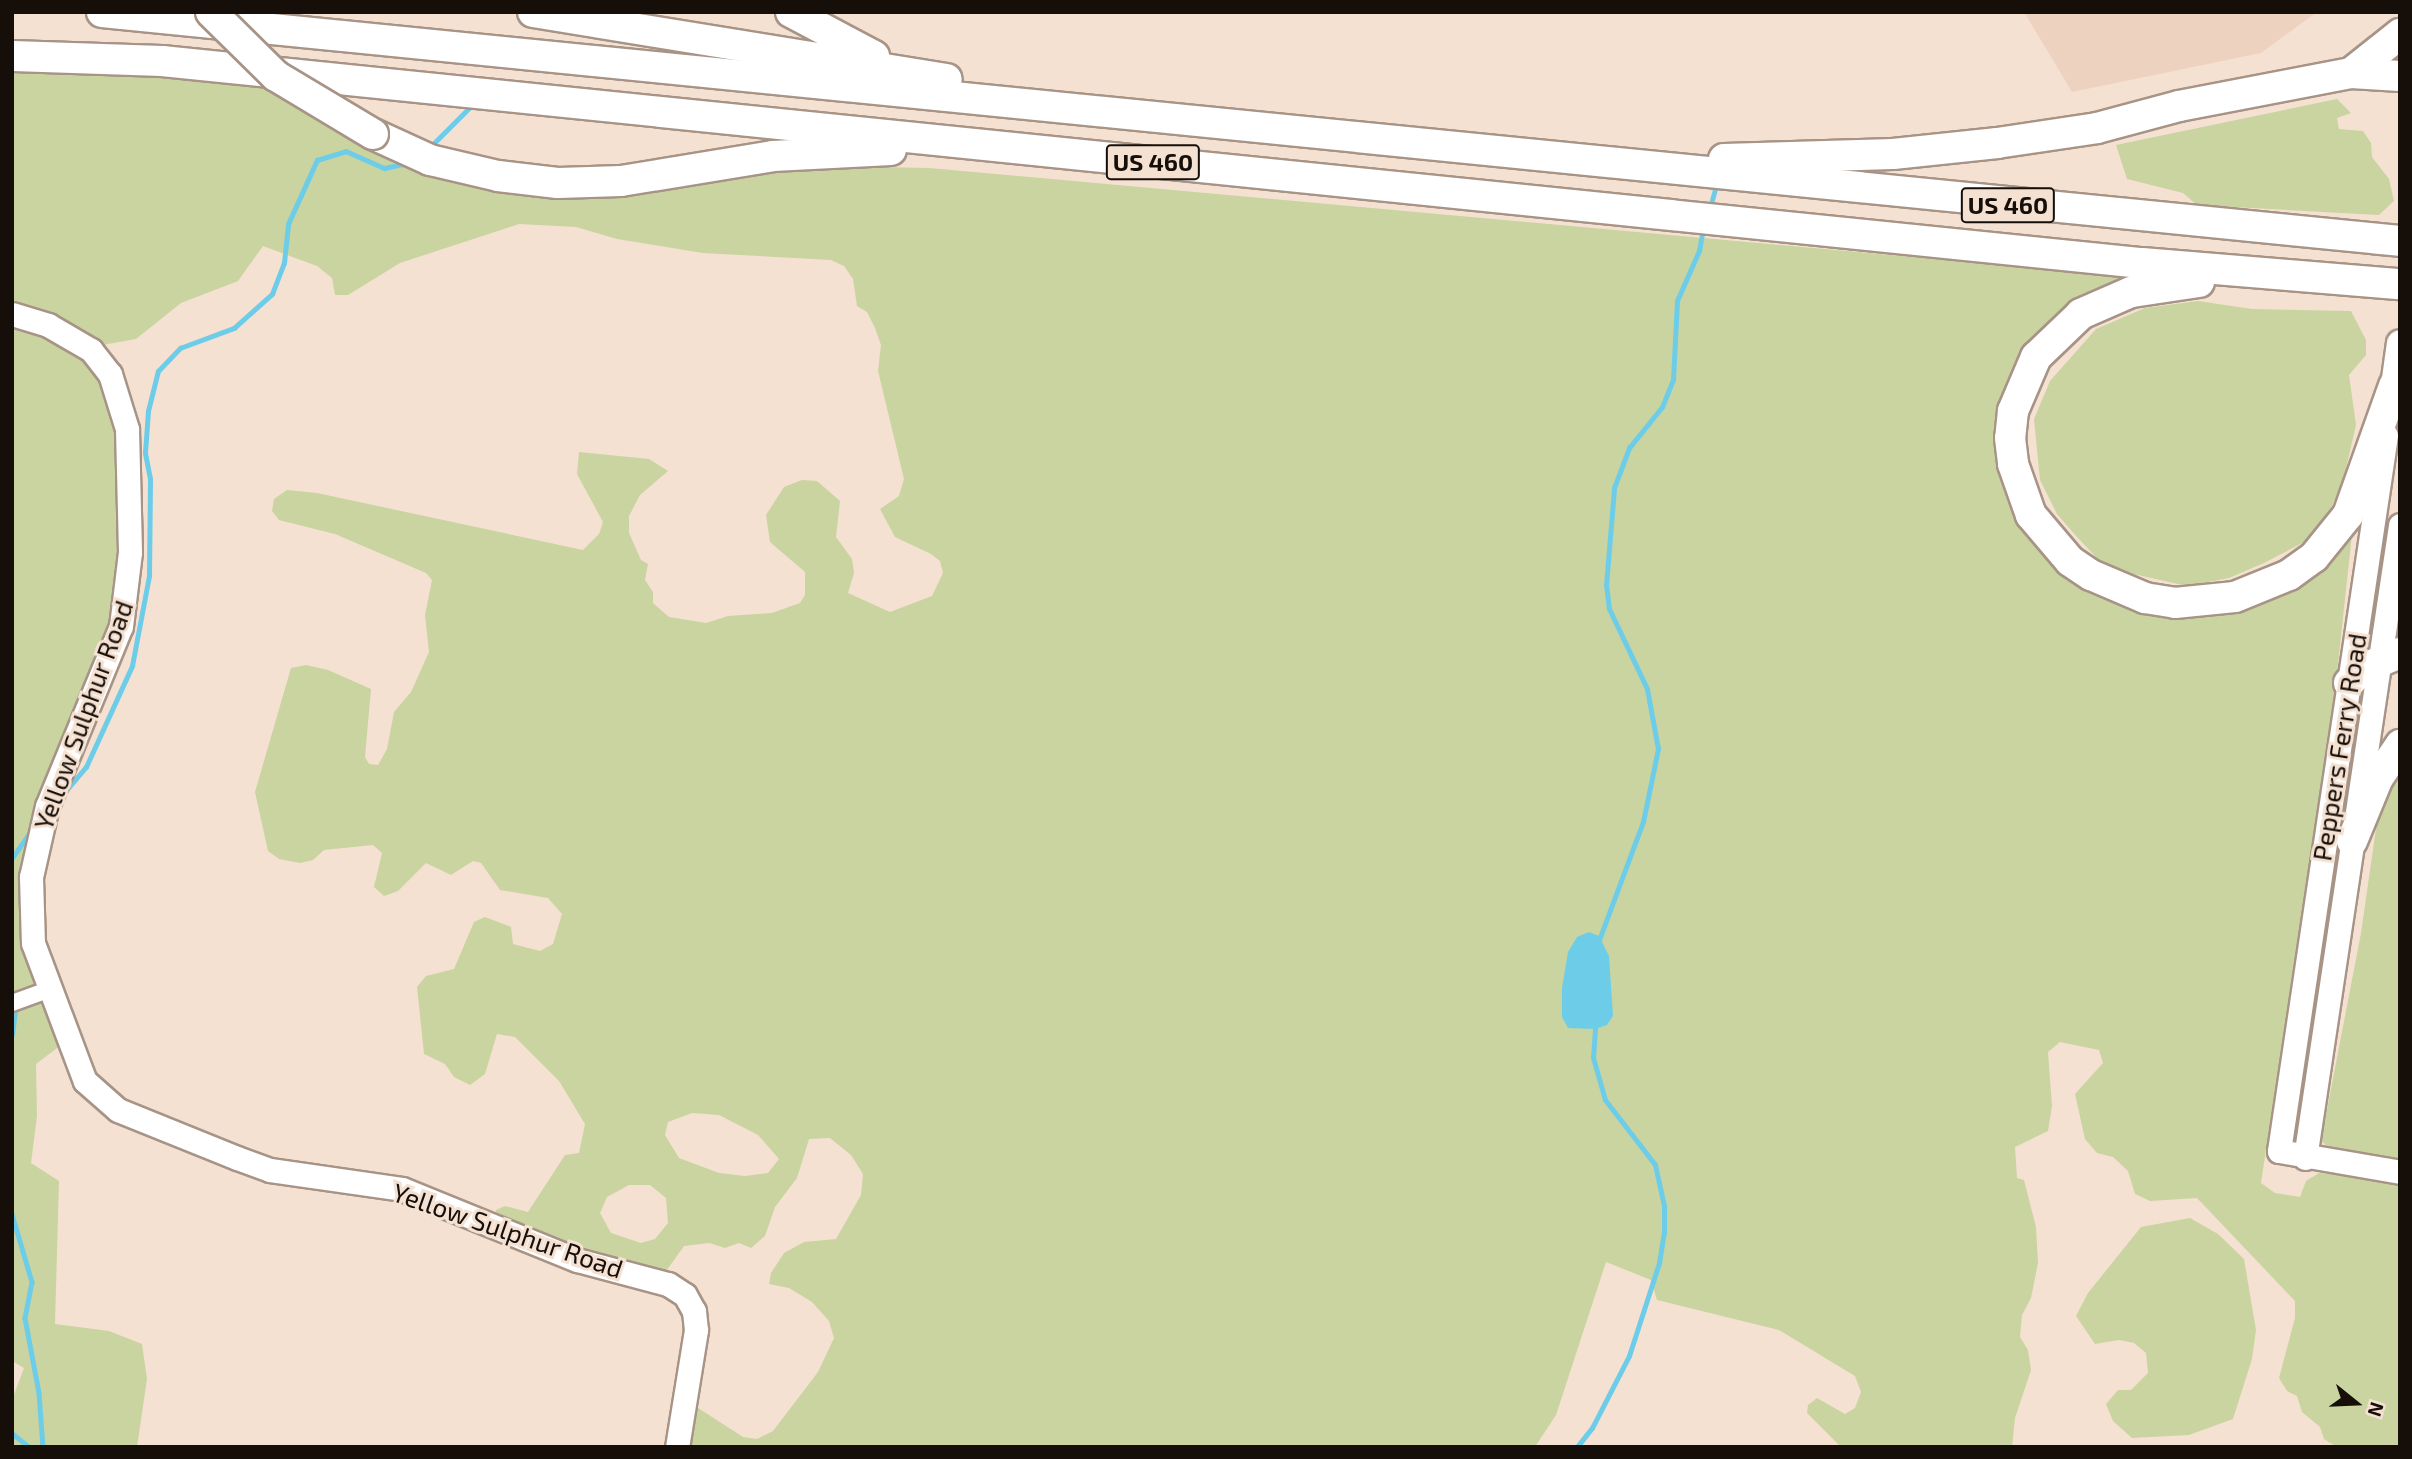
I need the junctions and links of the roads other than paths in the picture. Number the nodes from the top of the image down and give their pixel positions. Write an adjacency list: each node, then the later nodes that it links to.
1 (102, 12): 10 (highway, US 460)
2 (211, 12): 11 (highway, bridge)
3 (533, 12): 7 (highway)
4 (791, 12): 7 (highway)
5 (2400, 34): 8 (highway)
6 (12, 56): 11 (highway, US 460)
7 (913, 73): 10 (highway)
8 (2351, 73): 9 (highway); 12 (highway)
9 (2400, 76)
10 (1191, 122): 12 (highway, US 460)
11 (1087, 155): 14 (highway, US 460)
12 (1616, 165): 13 (highway, US 460)
13 (2400, 241)
14 (2294, 278): 15 (highway, US 460); 18 (highway)
15 (2400, 284)
16 (12, 314): 24 (street, Yellow Sulphur Road)
17 (2400, 343): 18 (main road, Peppers Ferry Road)
18 (2393, 386): 21 (street, Peppers Ferry Road)
19 (2400, 525): 20 (street, Peppers Ferry Road)
20 (2390, 656): 21 (highway); 23 (street, Peppers Ferry Road)
21 (2349, 683): 26 (street, Peppers Ferry Road)
22 (2400, 745): 23 (highway)
23 (2352, 841): 26 (street, Peppers Ferry Road)
24 (48, 990): 25 (street); 28 (street, Yellow Sulphur Road)
25 (12, 1003)
26 (2305, 1158): 27 (street)
27 (2400, 1172)
28 (677, 1447)

